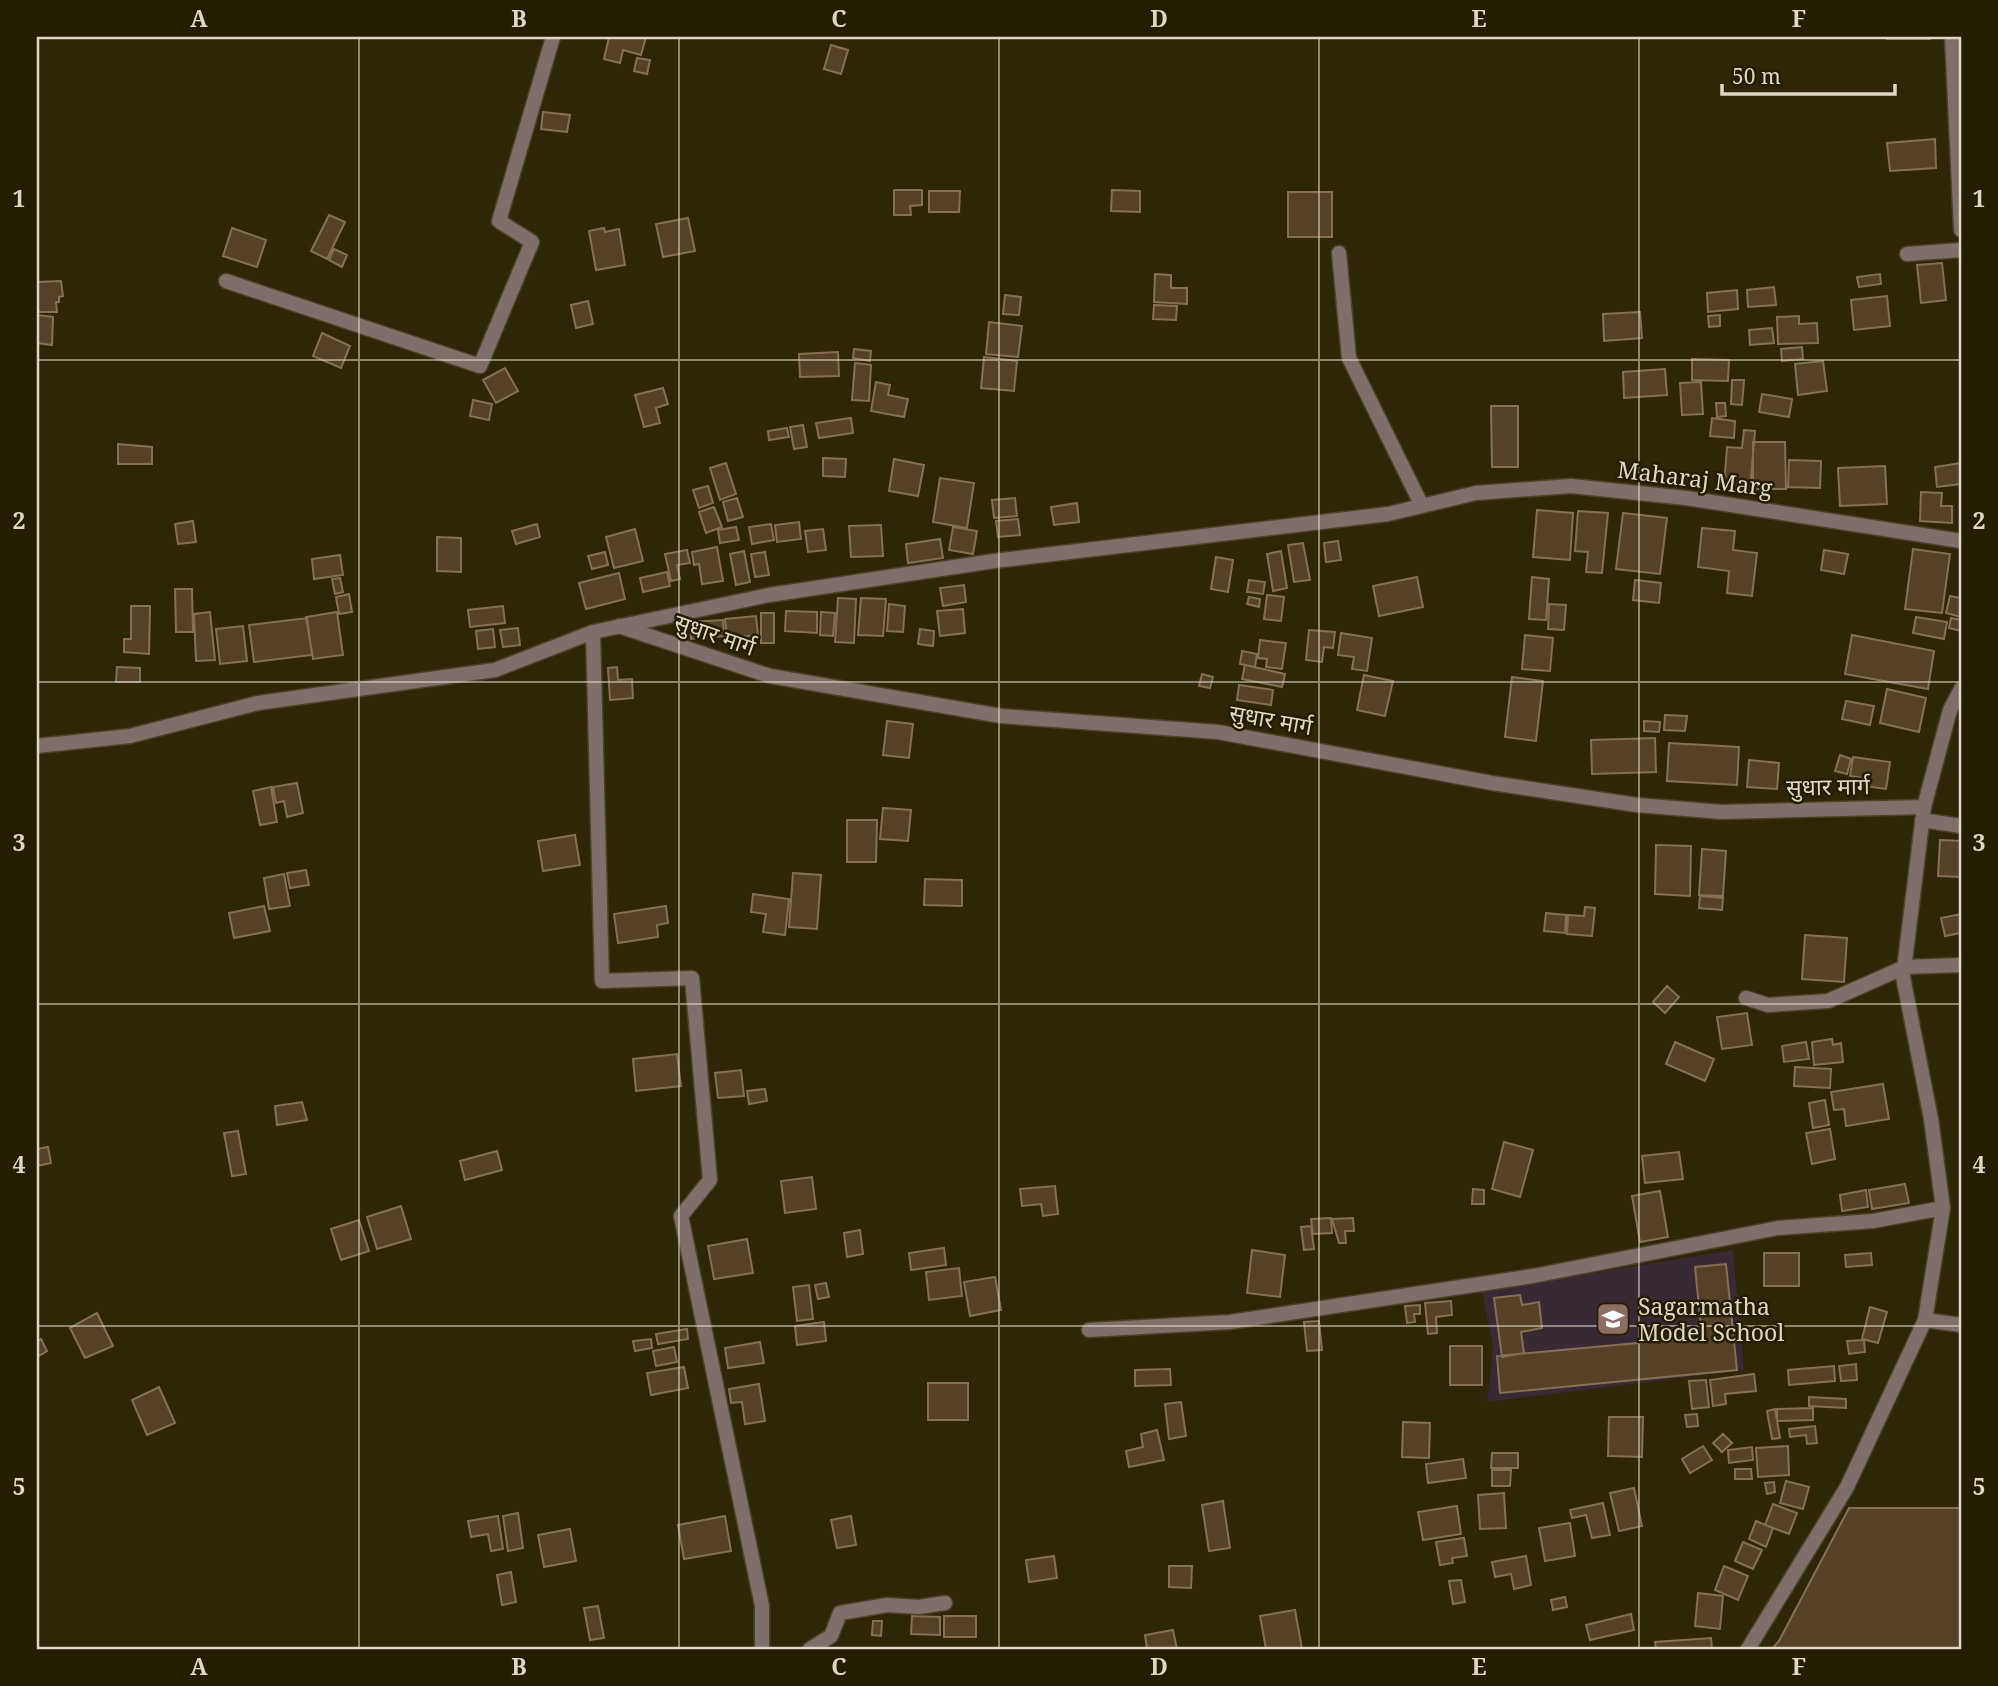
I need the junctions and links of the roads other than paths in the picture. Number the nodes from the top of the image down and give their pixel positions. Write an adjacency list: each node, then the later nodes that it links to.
1 (553, 37): 7 (street)
2 (1952, 37): 3 (street)
3 (1961, 230)
4 (1961, 250): 6 (street)
5 (1339, 253): 8 (street)
6 (1907, 254)
7 (226, 281)
8 (1422, 506): 9 (street, Maharaj Marg); 10 (street, Maharaj Marg)
9 (1961, 541)
10 (617, 625): 11 (street, Maharaj Marg); 14 (street, सुधार मार्ग)
11 (593, 632): 13 (street, Maharaj Marg); 24 (street)
12 (1961, 689): 14 (street)
13 (37, 746)
14 (1923, 814): 15 (street, सुधार मार्ग); 17 (street)
15 (1961, 826)
16 (1961, 965): 17 (street)
17 (1905, 967): 18 (street); 19 (street)
18 (1746, 998)
19 (1944, 1208): 20 (street); 22 (street)
20 (1925, 1320): 21 (street); 26 (street)
21 (1961, 1325)
22 (1089, 1330)
23 (945, 1603): 25 (street)
24 (762, 1649)
25 (810, 1649)
26 (1748, 1649)

